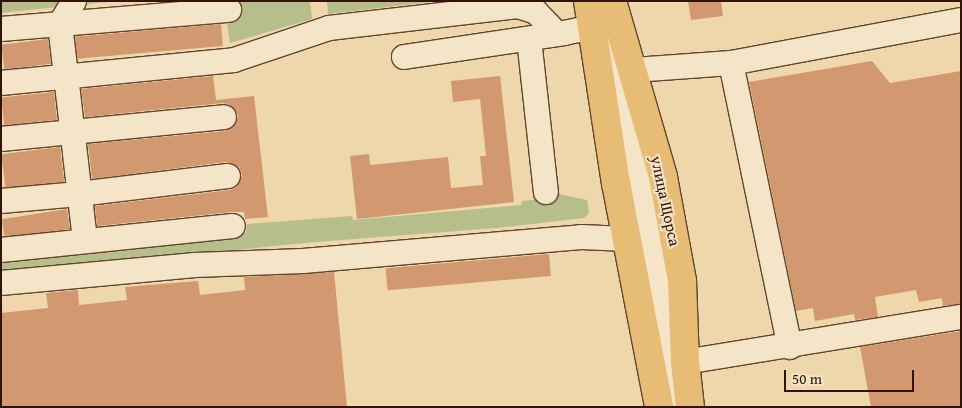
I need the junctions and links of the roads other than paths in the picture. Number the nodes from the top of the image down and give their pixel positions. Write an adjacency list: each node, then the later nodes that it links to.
1 (74, 1): 6 (street)
2 (612, 1): 12 (main road, улица Щорса)
3 (229, 10): 6 (street)
4 (593, 10): 8 (street); 23 (main road); 33 (street, улица Щорса)
5 (961, 20): 11 (street)
6 (60, 24): 7 (street); 13 (street)
7 (1, 29)
8 (557, 34): 9 (street); 13 (street)
9 (529, 38): 10 (street); 19 (street)
10 (404, 57)
11 (731, 63): 12 (street); 30 (street)
12 (634, 70): 31 (main road, улица Щорса)
13 (66, 76): 14 (street); 16 (street)
14 (1, 83)
15 (224, 117): 16 (street)
16 (72, 132): 17 (street); 20 (street)
17 (1, 139)
18 (228, 176): 20 (street)
19 (546, 192)
20 (79, 194): 21 (street); 24 (street)
21 (1, 200)
22 (233, 226): 24 (street)
23 (626, 239): 28 (street); 32 (main road)
24 (85, 241): 26 (street)
25 (551, 245): 27 (street)
26 (1, 250)
27 (353, 268)
28 (1, 283)
29 (961, 317): 30 (street)
30 (790, 346): 31 (street)
31 (685, 362): 34 (main road, улица Щорса)
32 (659, 407)
33 (675, 407)
34 (690, 407)

